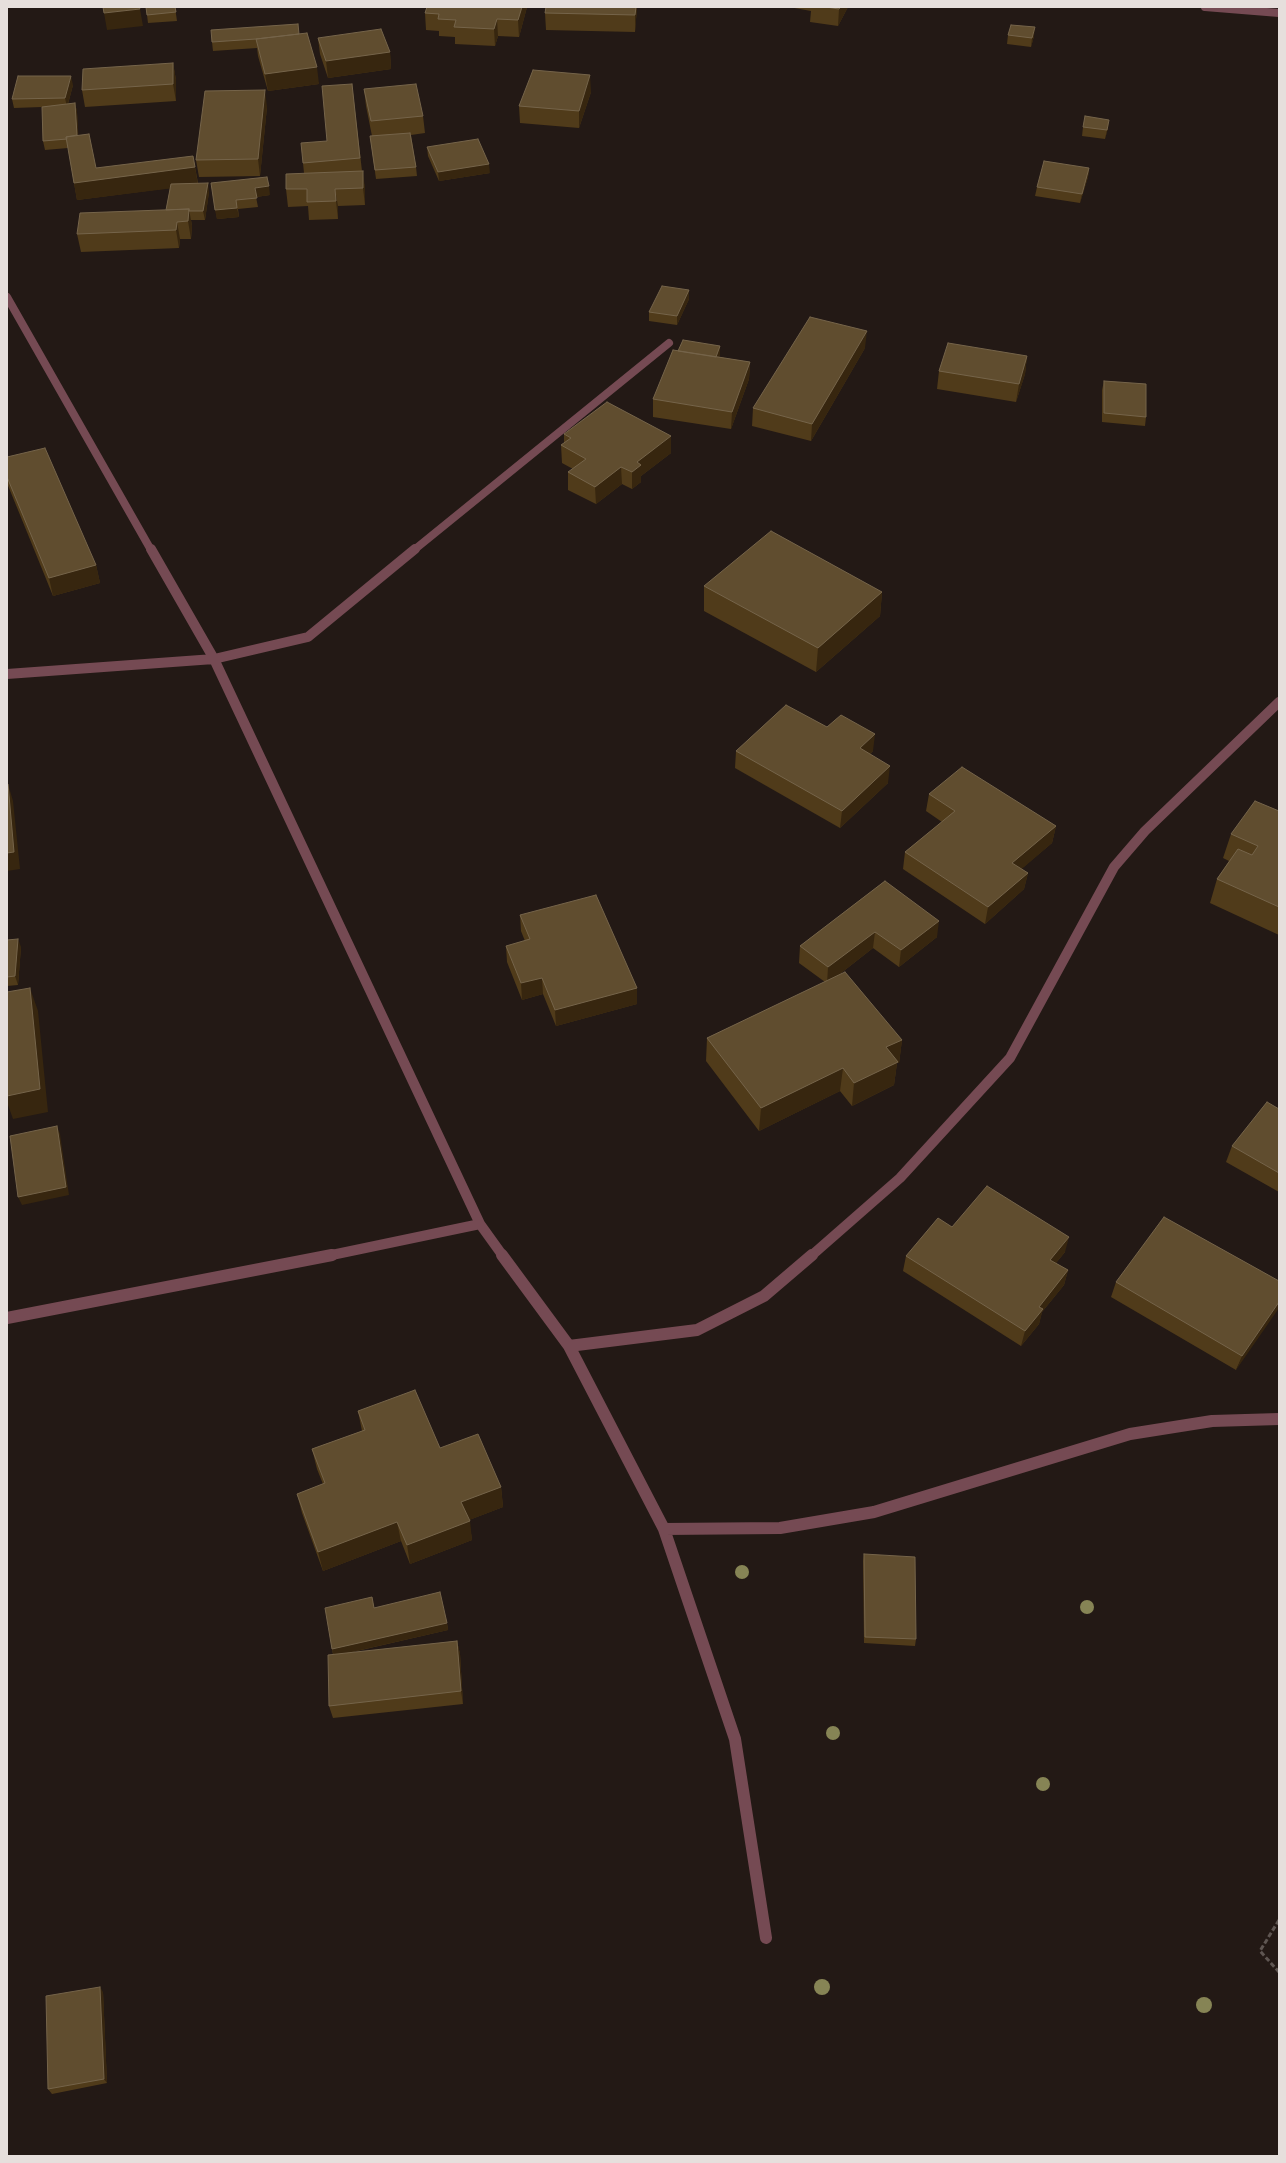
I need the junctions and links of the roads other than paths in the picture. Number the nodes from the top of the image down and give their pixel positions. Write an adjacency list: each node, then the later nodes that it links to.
1 (1205, 7): 2 (street)
2 (1279, 13)
3 (7, 297): 5 (street)
4 (669, 343): 5 (street)
5 (214, 659): 6 (street); 8 (street)
6 (7, 674)
7 (1279, 702): 10 (street)
8 (480, 1224): 9 (street); 10 (street)
9 (7, 1318)
10 (569, 1346): 12 (street)
11 (1279, 1418): 12 (street)
12 (664, 1529): 13 (street)
13 (766, 1938)

